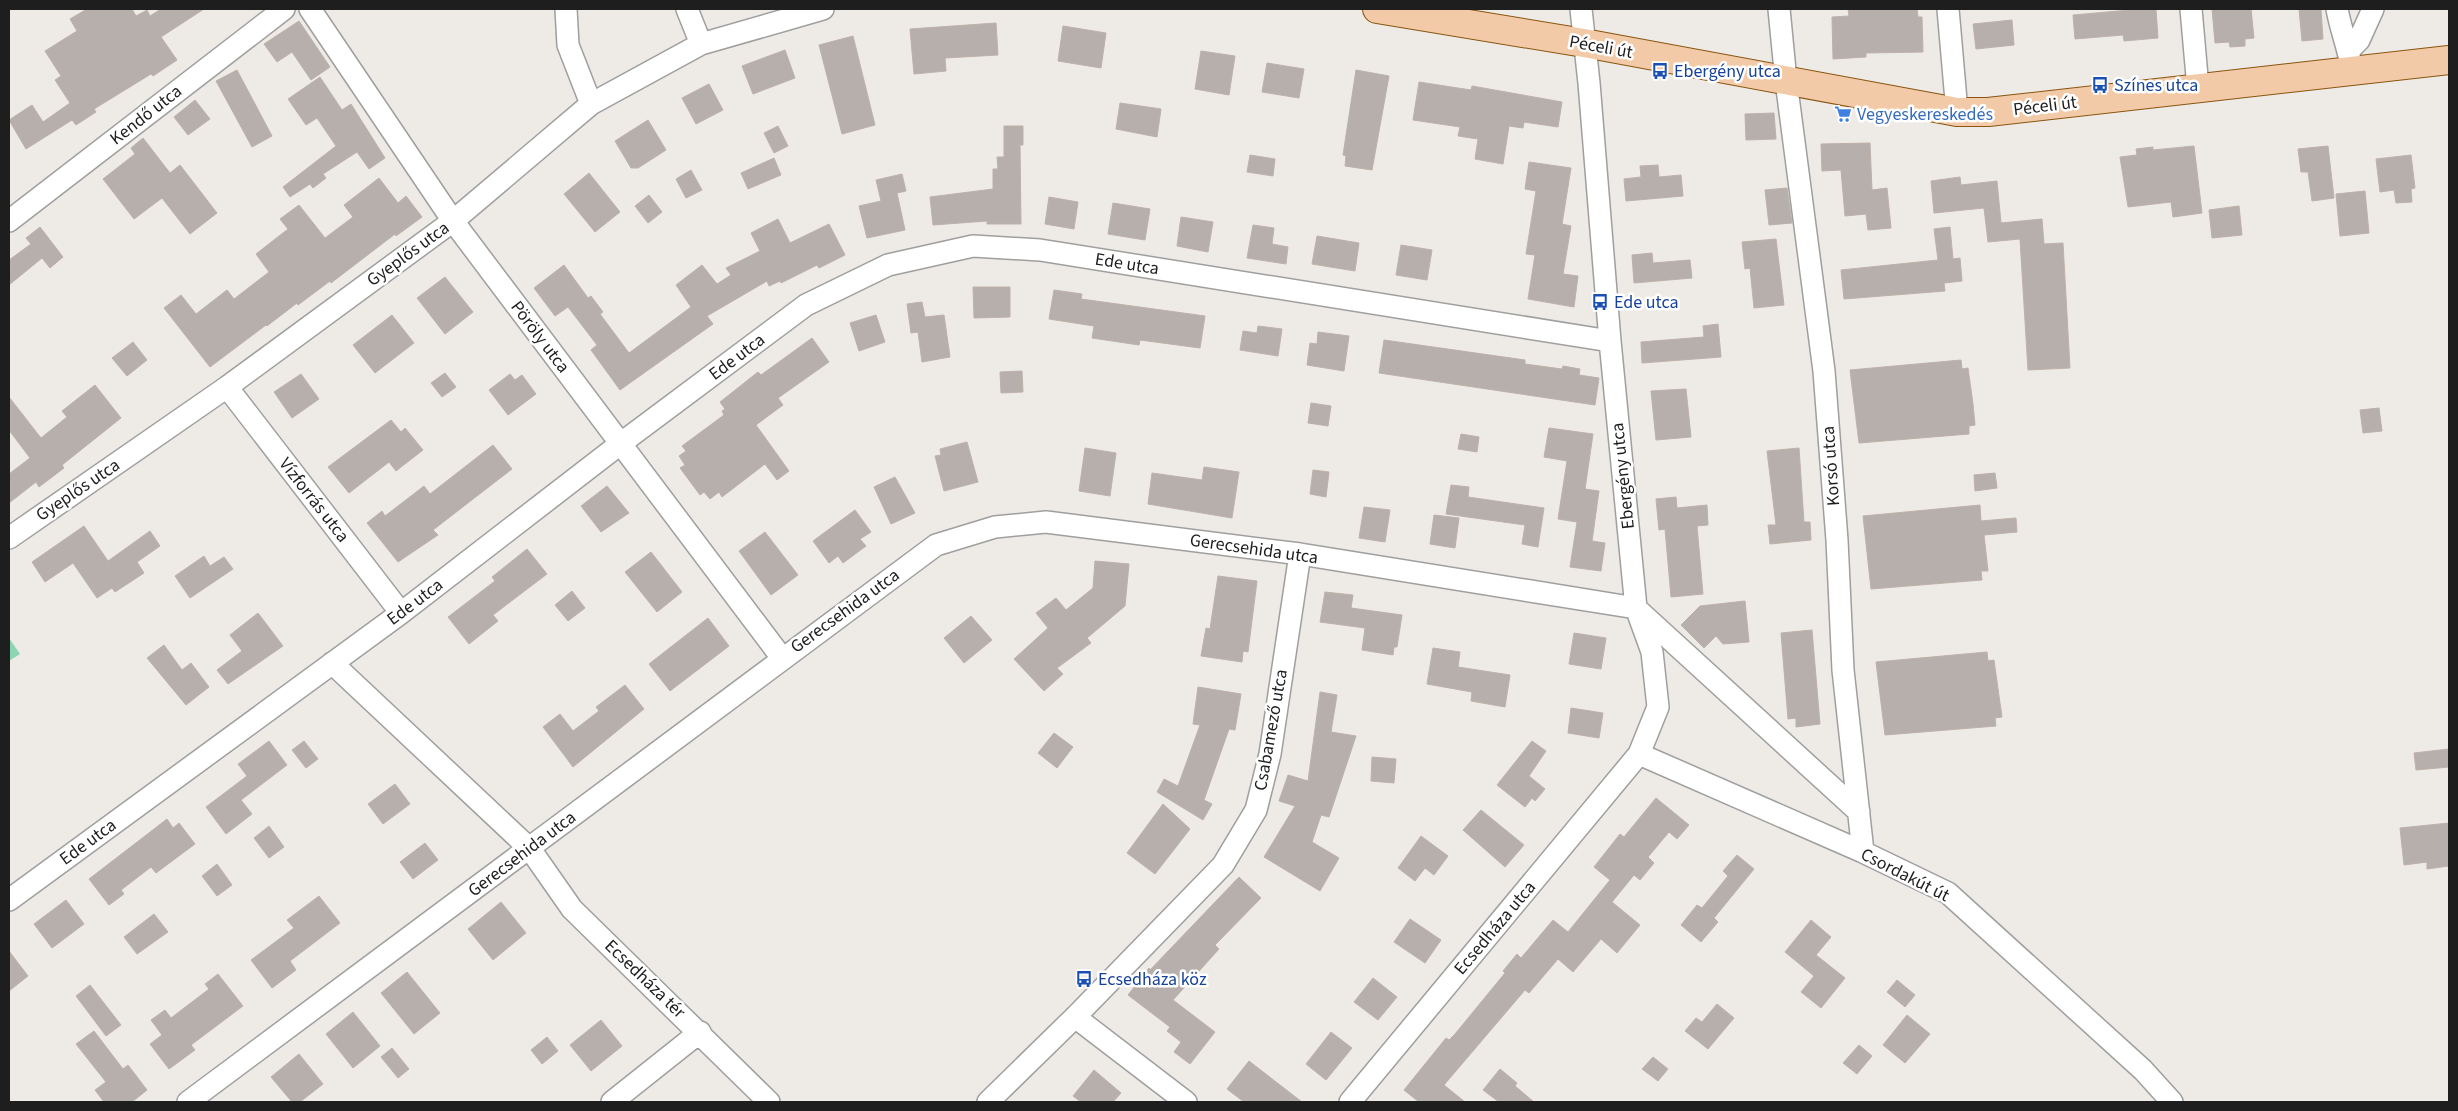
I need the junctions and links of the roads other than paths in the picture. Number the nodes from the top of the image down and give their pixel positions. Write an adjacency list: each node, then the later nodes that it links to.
1 (284, 9): 21 (street, Kendő utca)
2 (310, 9): 22 (street, Pöröly utca)
3 (566, 9): 19 (street)
4 (688, 9): 14 (street)
5 (823, 9): 14 (street, Gyeplős utca)
6 (1377, 9): 13 (main road, Péceli út)
7 (1581, 9): 13 (street, Ebergény utca)
8 (1779, 9): 17 (street, Korsó utca)
9 (1948, 9): 20 (street)
10 (2191, 9): 18 (street)
11 (2337, 9): 16 (street)
12 (2373, 9): 16 (street)
13 (1584, 43): 17 (main road, Péceli út); 23 (street, Ebergény utca)
14 (701, 44): 19 (street, Gyeplős utca)
15 (2449, 60): 16 (main road, Péceli út)
16 (2351, 61): 18 (main road, Péceli út)
17 (1786, 81): 20 (main road, Péceli út); 33 (street, Korsó utca)
18 (2198, 88): 20 (main road, Péceli út)
19 (591, 104): 22 (street, Gyeplős utca)
20 (1958, 112)
21 (9, 221)
22 (453, 221): 24 (street, Gyeplős utca); 25 (street, Pöröly utca)
23 (1610, 342): 25 (street, Ede utca); 28 (street, Ebergény utca)
24 (227, 387): 26 (street, Gyeplős utca); 29 (street, Vízforrás utca)
25 (620, 444): 29 (street, Ede utca); 30 (street, Pöröly utca)
26 (9, 538)
27 (1300, 554): 28 (street, Gerecsehida utca); 30 (street, Gerecsehida utca); 37 (street, Csabamező utca)
28 (1636, 608): 32 (street, Ebergény utca); 33 (street)
29 (401, 612): 31 (street, Ede utca)
30 (782, 658): 34 (street, Gerecsehida utca)
31 (332, 663): 34 (street); 36 (street, Ede utca)
32 (1639, 754): 35 (street, Csordakút út); 44 (street, Ecsedháza utca)
33 (1859, 812): 35 (street, Korsó utca)
34 (530, 849): 38 (street, Ecsedháza tér); 39 (street, Gerecsehida utca)
35 (1863, 852): 45 (street, Csordakút út)
36 (9, 900)
37 (1075, 1017): 42 (street, Csabamező utca); 43 (street)
38 (700, 1032): 40 (street); 41 (street, Ecsedháza tér)
39 (188, 1102)
40 (612, 1102)
41 (769, 1102)
42 (988, 1102)
43 (1186, 1102)
44 (1350, 1102)
45 (2172, 1102)

